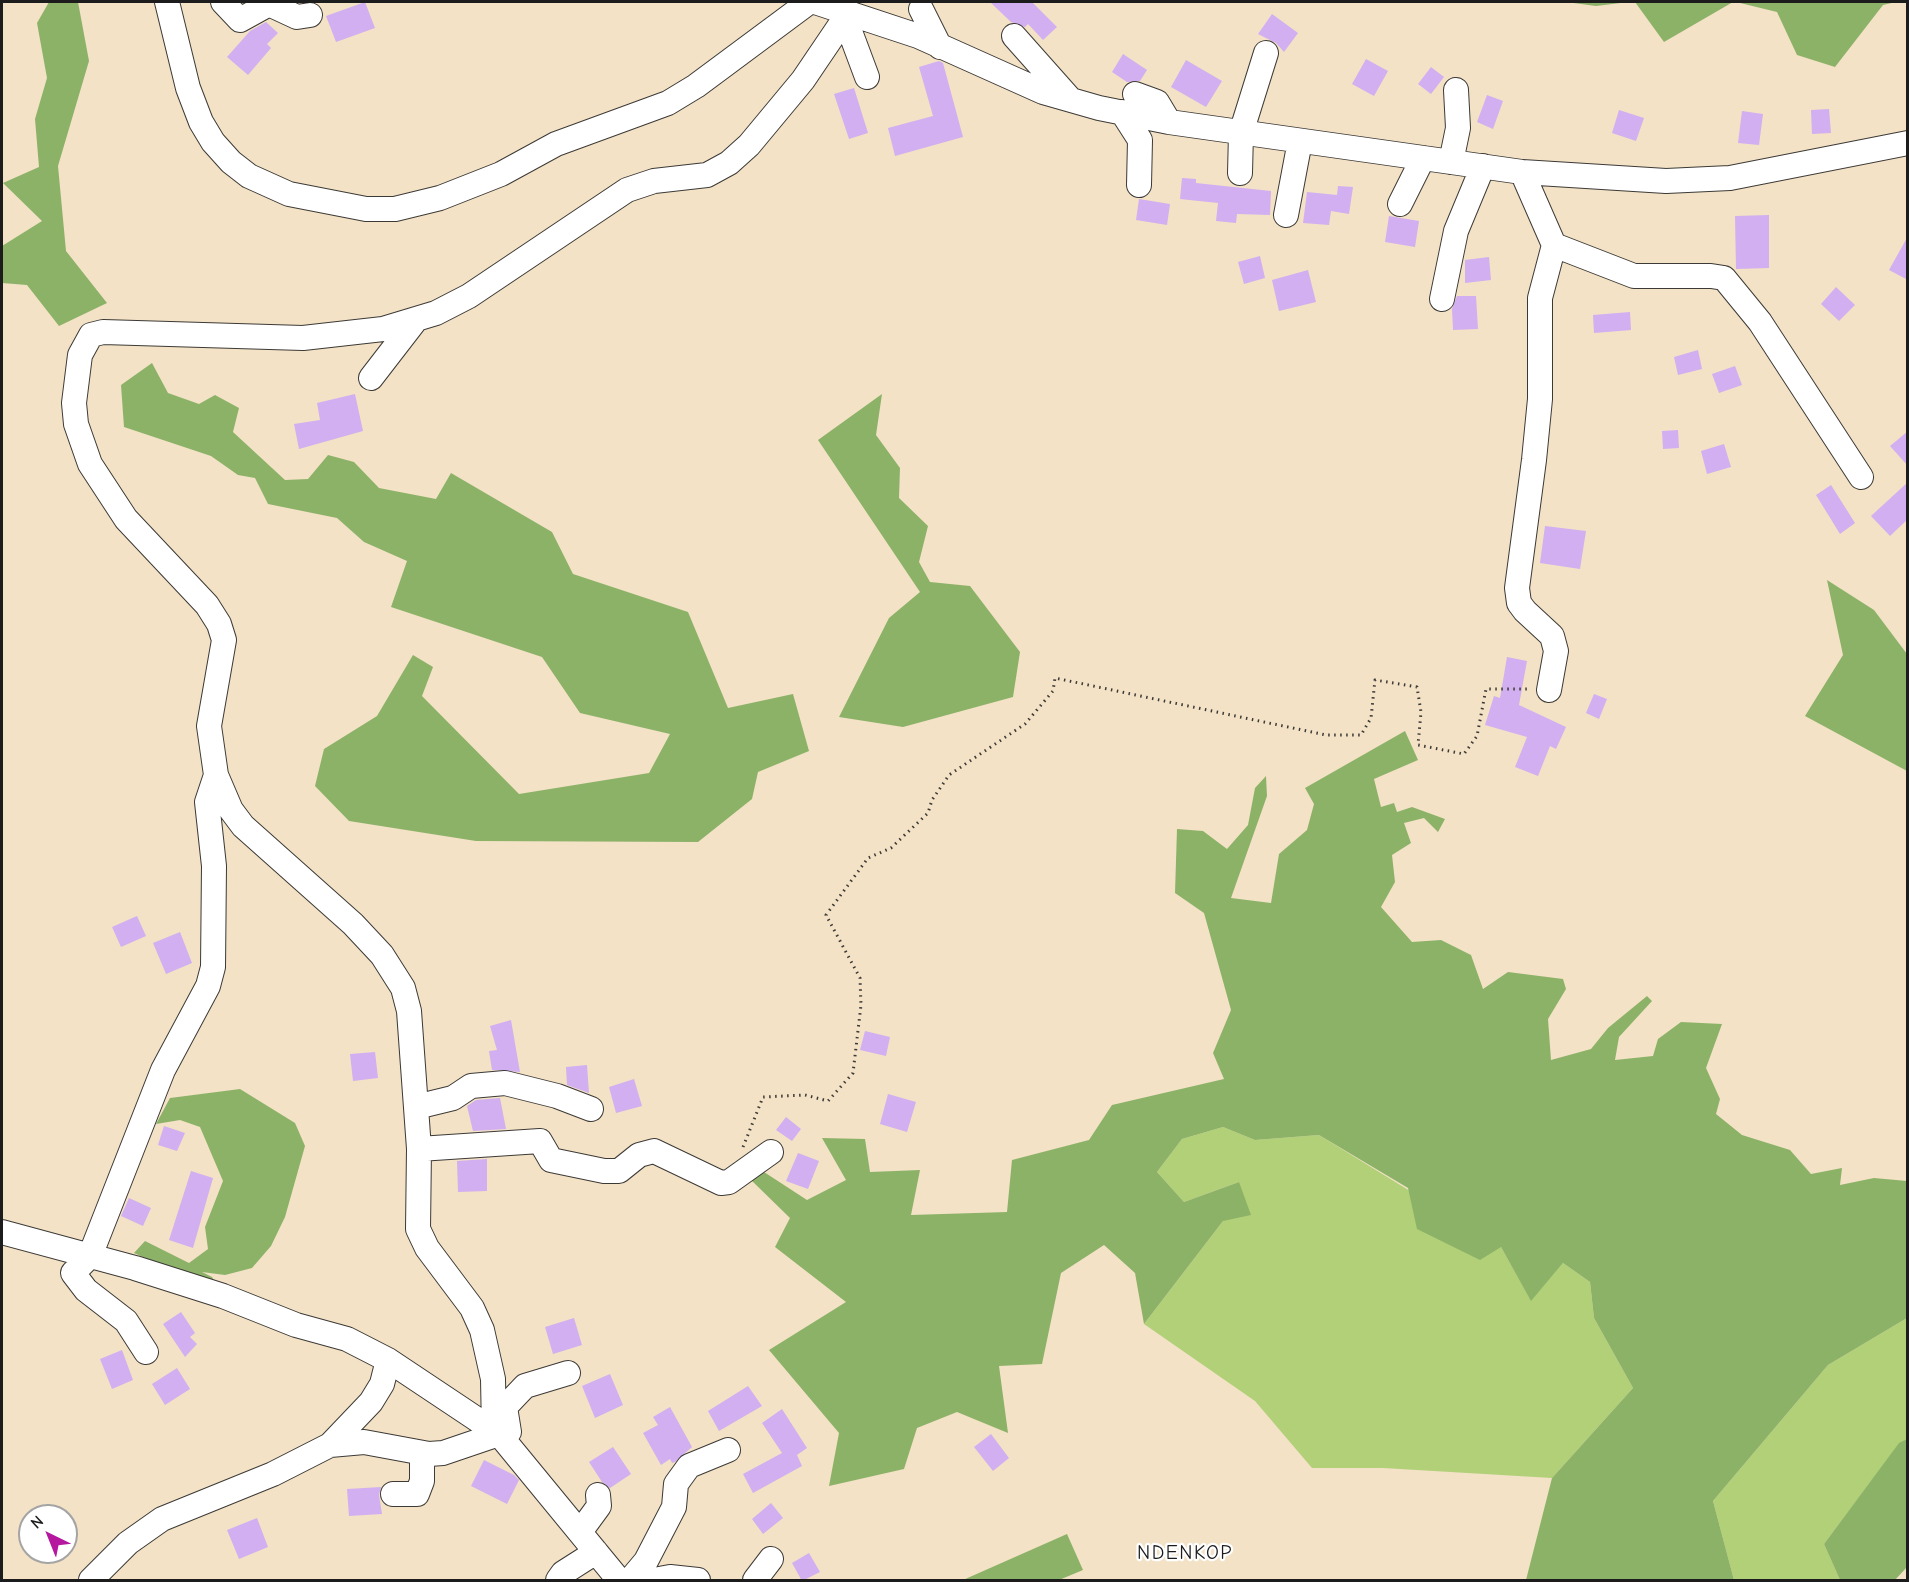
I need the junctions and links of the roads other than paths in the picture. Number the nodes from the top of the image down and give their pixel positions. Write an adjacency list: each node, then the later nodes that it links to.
1 (166, 2): 3 (street)
2 (223, 2): 6 (street)
3 (809, 2)
4 (815, 2): 7 (street)
5 (921, 9): 9 (street)
6 (310, 15)
7 (847, 15): 9 (street); 11 (street); 28 (street)
8 (1014, 36): 13 (street)
9 (940, 46): 13 (street)
10 (1266, 53): 15 (street)
11 (867, 77)
12 (1456, 90): 19 (street)
13 (1070, 99): 14 (street)
14 (1128, 103): 15 (street); 23 (street)
15 (1241, 133): 16 (street); 22 (street)
16 (1300, 141): 18 (street); 25 (street)
17 (1908, 142): 21 (street)
18 (1423, 158): 19 (street); 24 (street)
19 (1451, 162): 20 (street)
20 (1483, 166): 21 (street); 27 (street)
21 (1522, 172): 26 (street)
22 (1240, 174)
23 (1139, 185)
24 (1400, 204)
25 (1286, 215)
26 (1554, 245): 30 (street); 31 (street)
27 (1442, 299)
28 (415, 321): 29 (street); 32 (street)
29 (371, 378)
30 (1861, 477)
31 (1549, 690)
32 (216, 775): 33 (street); 38 (street)
33 (416, 1107): 34 (street); 35 (street)
34 (591, 1110)
35 (419, 1149): 36 (street); 42 (street)
36 (771, 1152)
37 (2, 1232): 38 (street)
38 (90, 1256): 39 (street); 40 (street)
39 (146, 1352)
40 (388, 1360): 42 (street); 43 (street)
41 (568, 1373): 42 (street)
42 (501, 1436): 45 (street); 48 (street)
43 (330, 1445): 45 (street); 51 (street)
44 (728, 1450): 54 (street)
45 (422, 1452): 46 (street)
46 (393, 1494)
47 (598, 1495): 48 (street)
48 (580, 1532): 49 (street)
49 (596, 1552): 52 (street); 53 (street)
50 (771, 1559): 57 (street)
51 (91, 1581)
52 (558, 1581)
53 (619, 1581)
54 (630, 1581)
55 (654, 1581): 56 (street)
56 (698, 1581)
57 (755, 1581)

